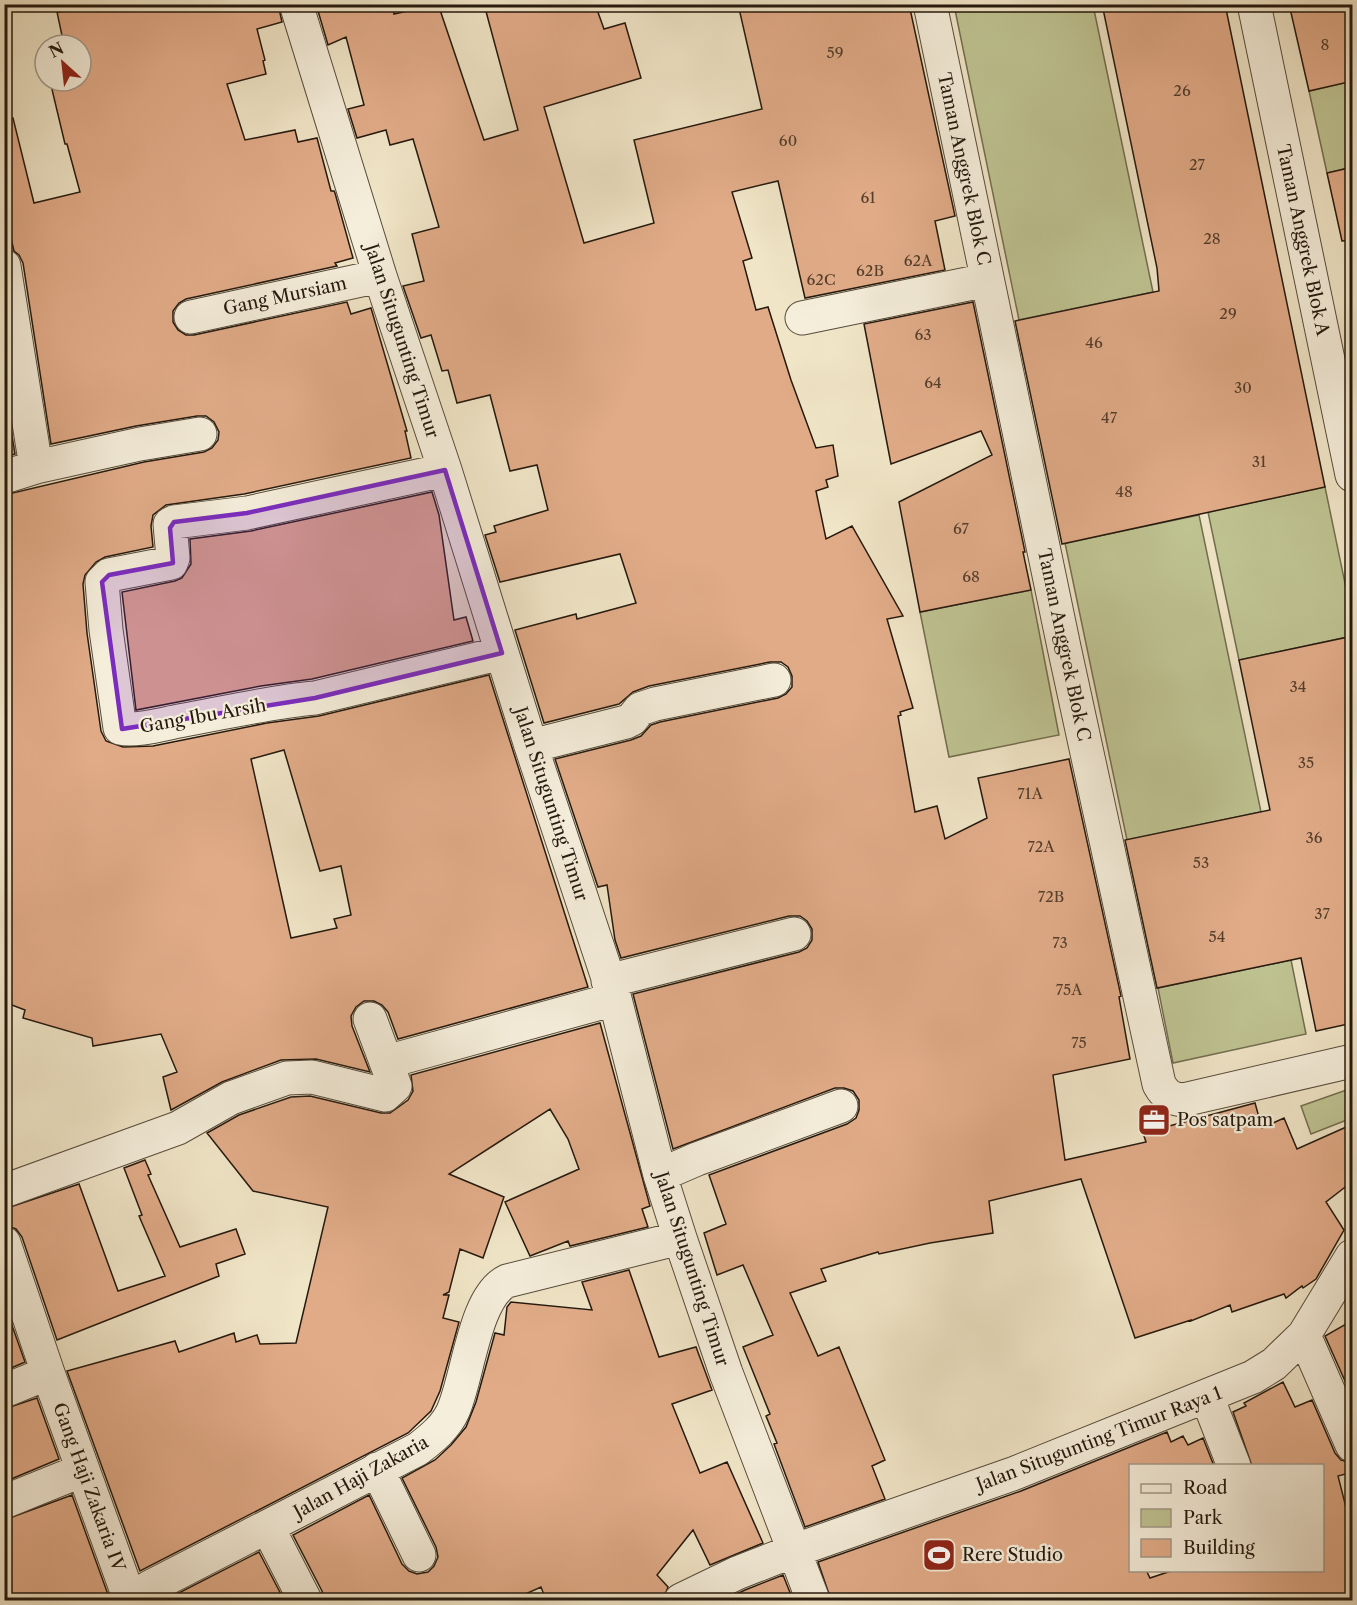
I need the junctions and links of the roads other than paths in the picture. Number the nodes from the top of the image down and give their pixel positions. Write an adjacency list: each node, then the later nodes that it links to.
1 (296, 4): 5 (street, Jalan Situgunting Timur)
2 (930, 4): 6 (street, Taman Anggrek Blok C)
3 (1254, 4): 12 (street, Taman Anggrek Blok A)
4 (4, 266): 10 (street)
5 (380, 276): 7 (street, Gang Mursiam); 11 (street, Jalan Situgunting Timur)
6 (987, 280): 8 (street); 20 (street, Taman Anggrek Blok C)
7 (191, 317)
8 (802, 318)
9 (200, 434): 10 (street)
10 (36, 467): 13 (street)
11 (445, 470): 14 (street, Jalan Situgunting Timur); 14 (street, Gang Ibu Arsih)
12 (1353, 476)
13 (4, 477)
14 (502, 653): 16 (street, Jalan Situgunting Timur)
15 (774, 680): 16 (street)
16 (531, 746): 18 (street, Jalan Situgunting Timur)
17 (794, 934): 18 (street)
18 (611, 990): 21 (street); 23 (street, Jalan Situgunting Timur)
19 (370, 1019): 21 (street)
20 (1353, 1061)
21 (386, 1062): 24 (street)
22 (841, 1106): 23 (street)
23 (660, 1175): 25 (street, Jalan Situgunting Timur)
24 (4, 1191)
25 (680, 1238): 34 (street, Jalan Haji Zakaria); 38 (street, Jalan Situgunting Timur)
26 (5, 1248): 29 (street, Gang Haji Zakaria IV)
27 (1353, 1256): 28 (street, Jalan Situgunting Timur Raya 1)
28 (1304, 1335): 31 (street, Jalan Situgunting Timur Raya 1); 32 (street)
29 (48, 1373): 30 (street); 35 (street, Gang Haji Zakaria IV)
30 (4, 1391)
31 (1207, 1397): 33 (street); 38 (street, Jalan Situgunting Timur Raya 1)
32 (1353, 1445)
33 (1233, 1464)
34 (377, 1469): 37 (street, Jalan Haji Zakaria); 39 (street)
35 (83, 1470): 36 (street); 40 (street, Gang Haji Zakaria IV)
36 (4, 1502)
37 (268, 1528): 41 (street, Jalan Haji Zakaria); 42 (street)
38 (793, 1551): 43 (street, Jalan Situgunting Timur Raya 1); 44 (street, Jalan Situgunting Timur)
39 (419, 1556)
40 (130, 1600)
41 (136, 1600)
42 (304, 1600)
43 (681, 1600)
44 (813, 1600)

